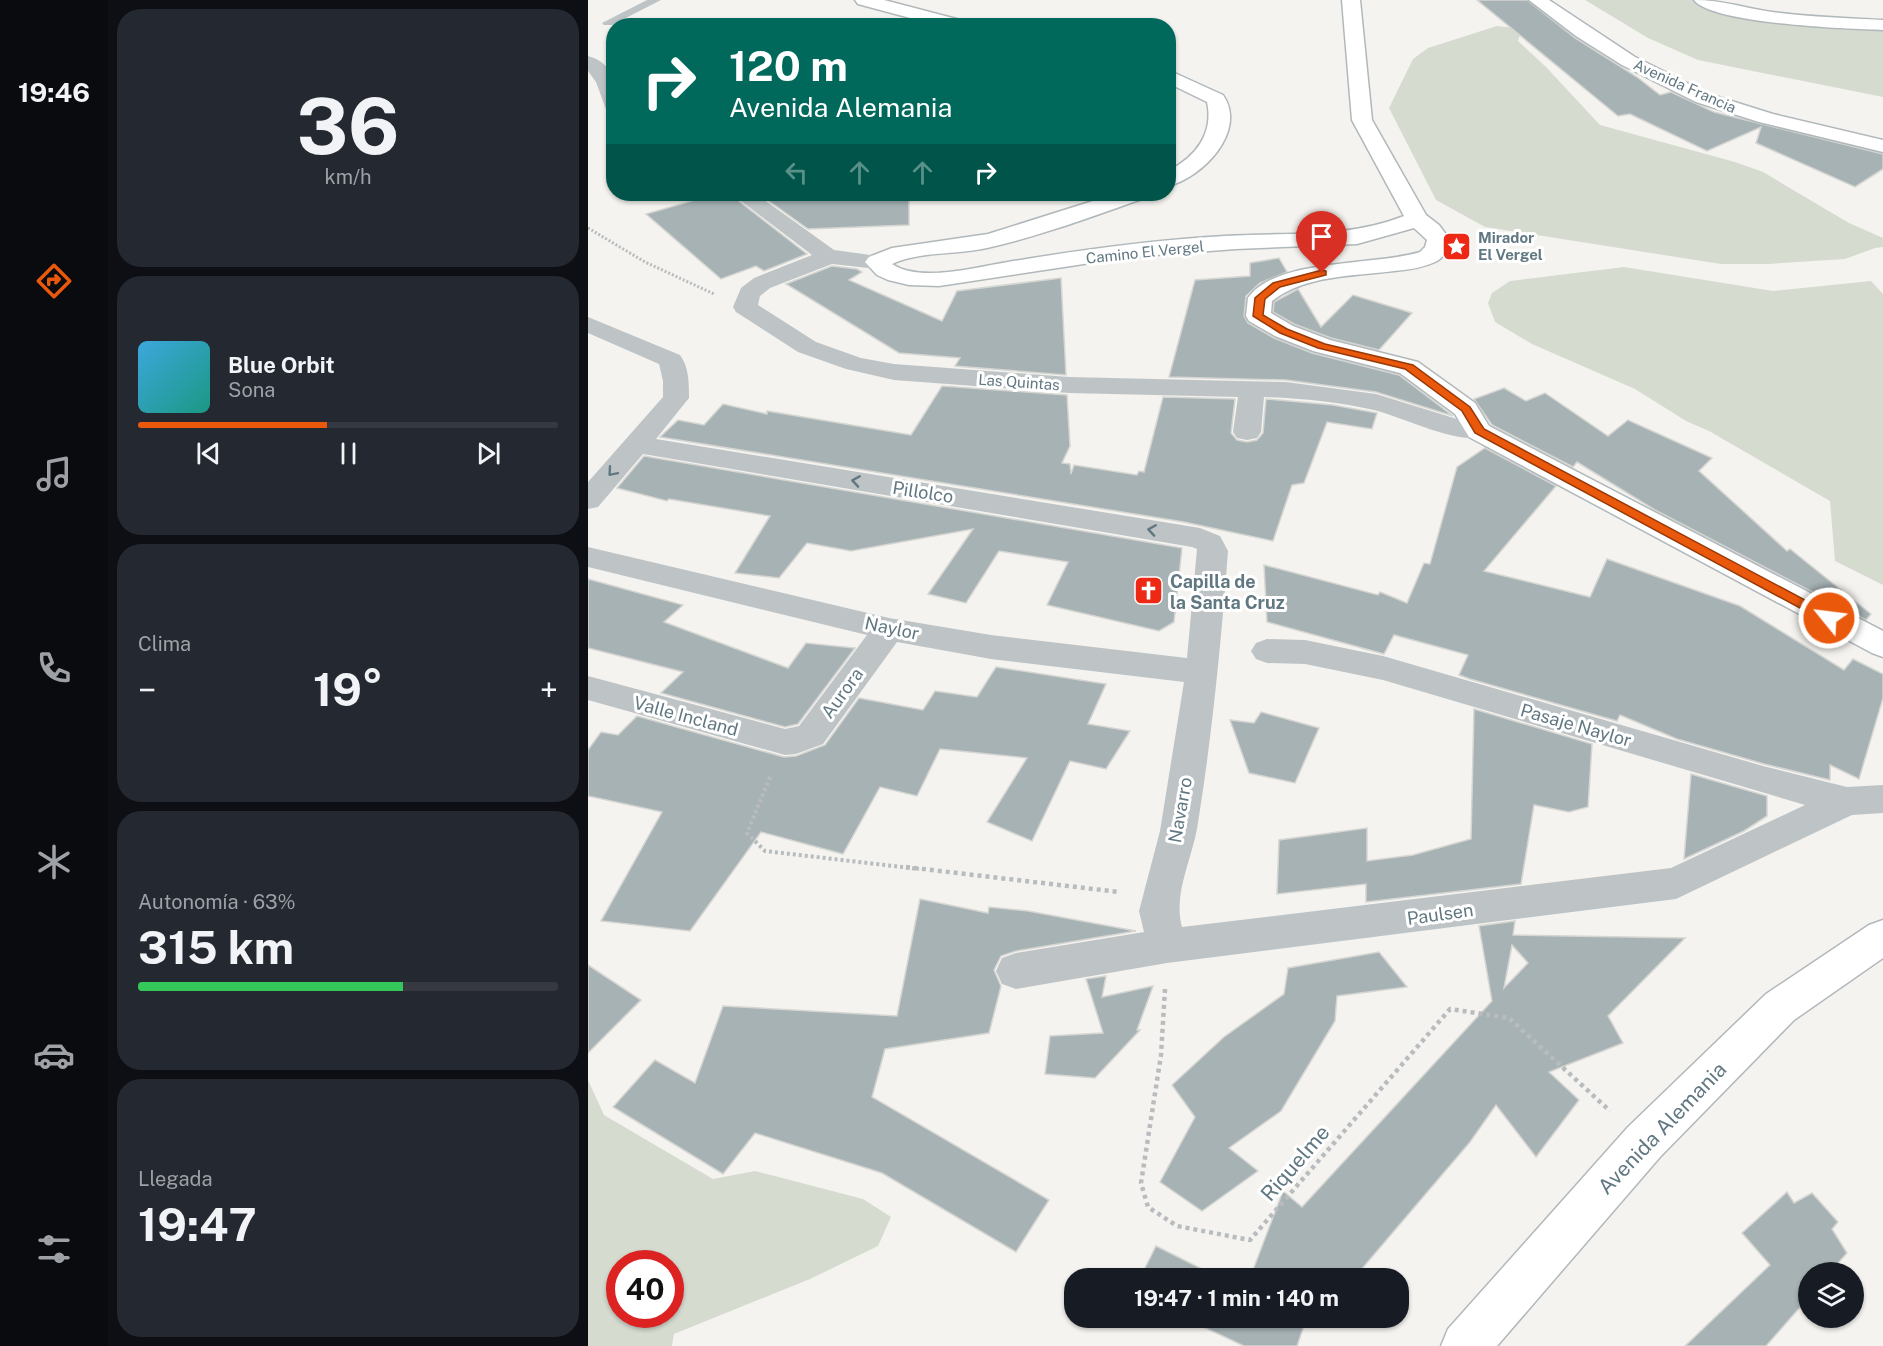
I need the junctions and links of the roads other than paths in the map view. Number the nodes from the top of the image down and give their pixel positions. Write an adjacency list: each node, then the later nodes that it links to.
1 (656, 0): 6 (lane)
2 (864, 0): 7 (street)
3 (1351, 0): 16 (street)
4 (1538, 0): 12 (street, Avenida Francia)
5 (1703, 0): 8 (street)
6 (618, 18)
7 (932, 18)
8 (1883, 24)
9 (588, 62): 11 (street)
10 (1176, 80): 13 (street)
11 (606, 82)
12 (1883, 146)
13 (1176, 177)
14 (753, 201): 17 (street)
15 (1113, 201): 18 (street)
16 (1417, 219): 18 (street, Camino El Vergel); 22 (street)
17 (829, 256): 18 (street, Camino El Vergel); 19 (street, Camino El Vergel)
18 (877, 262)
19 (745, 307): 21 (street, Las Quintas)
20 (588, 324): 24 (street)
21 (1252, 388): 22 (street, Las Quintas); 23 (street)
22 (1479, 431): 29 (street)
23 (1247, 432)
24 (636, 444): 25 (street, one-way to 25); 26 (street, Pillolco, one-way to 24)
25 (588, 500)
26 (1209, 543): 31 (street, Navarro)
27 (588, 557): 28 (street, Naylor)
28 (889, 629): 31 (street, Naylor); 33 (street, Aurora)
29 (1883, 645)
30 (1267, 651): 34 (street, Pasaje Naylor)
31 (1202, 672): 36 (street, Navarro)
32 (588, 688): 33 (street, Valle Incland)
33 (785, 742)
34 (1865, 800): 36 (street, Paulsen)
35 (1883, 937): 38 (street, Avenida Alemania)
36 (1167, 946): 37 (street, Paulsen)
37 (1016, 971)
38 (1465, 1346)

